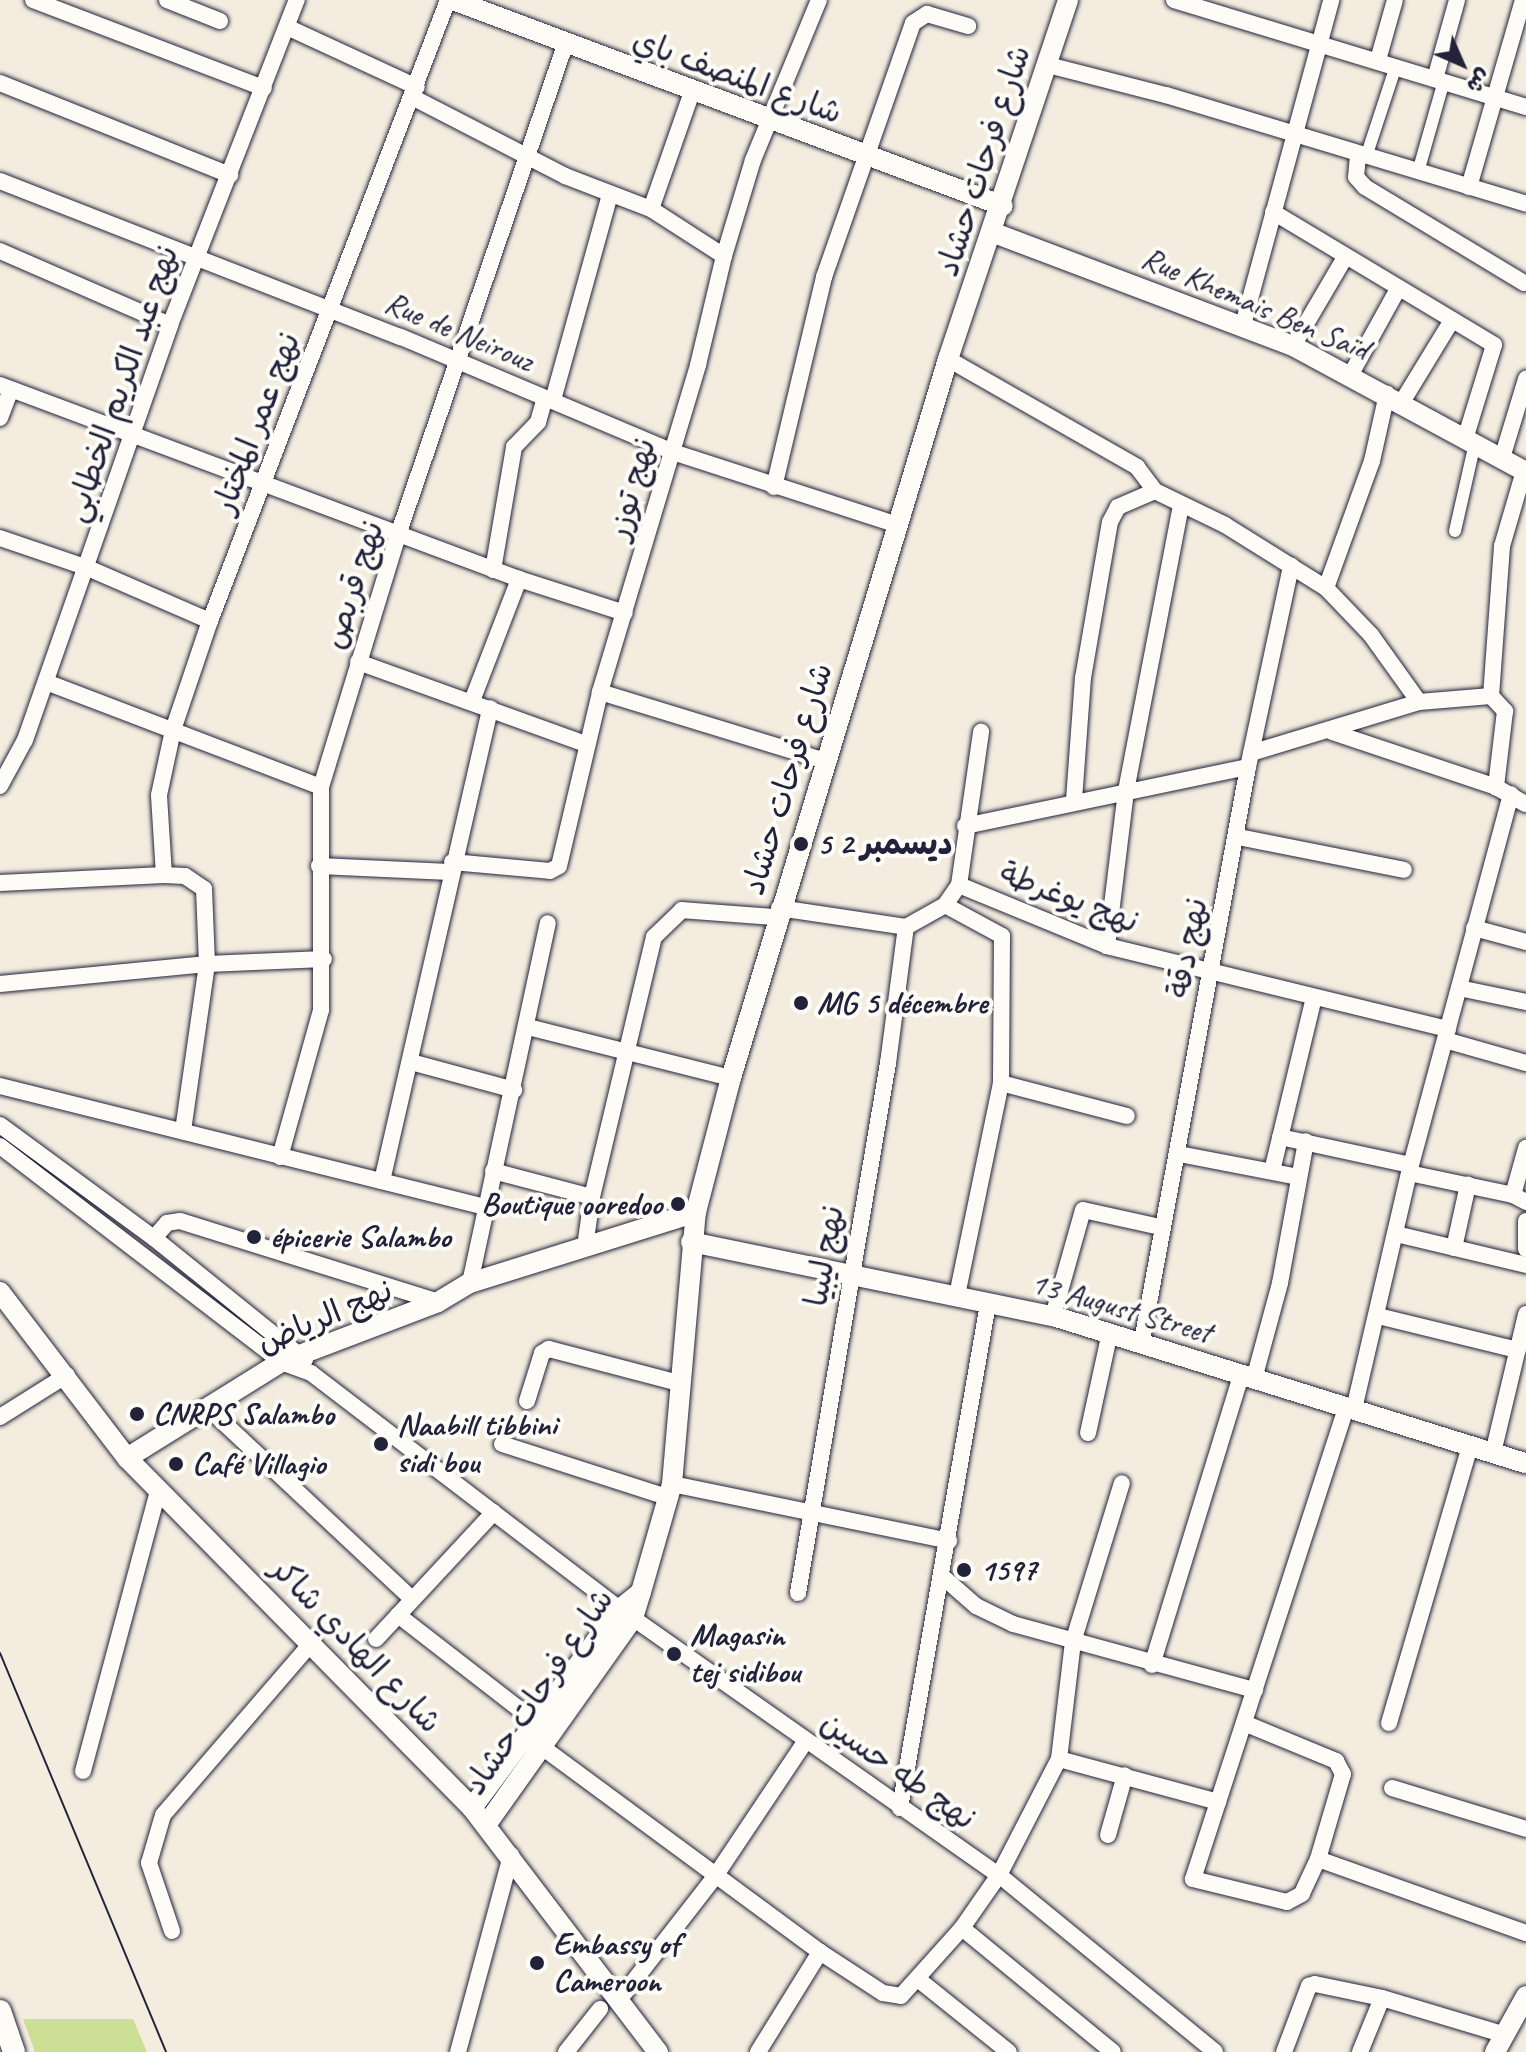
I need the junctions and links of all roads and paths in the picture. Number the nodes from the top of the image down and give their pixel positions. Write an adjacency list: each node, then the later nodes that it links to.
1 (33, 0): 22 (street)
2 (167, 0): 12 (street)
3 (297, 0): 14 (street, نهج عبد الكريم الخطابي)
4 (451, 0): 16 (street, شارع المنصف باي); 23 (street, نهج عمر المختار)
5 (819, 0): 27 (street, نهج توزر)
6 (1068, 0): 18 (street, شارع فرحات حشاد)
7 (1174, 0): 15 (street)
8 (1331, 0): 15 (street)
9 (1395, 0): 17 (street)
10 (1457, 0): 20 (street)
11 (1523, 0): 25 (street)
12 (220, 21)
13 (968, 26): 29 (street)
14 (287, 27): 22 (street, نهج عبد الكريم الخطابي); 23 (street)
15 (1316, 42): 17 (street); 28 (street)
16 (565, 45): 24 (street, شارع المنصف باي); 31 (street, نهج قربص)
17 (1378, 60): 19 (street)
18 (1048, 65): 28 (street); 38 (street, شارع فرحات حشاد)
19 (1396, 66): 20 (street); 30 (street)
20 (1440, 80): 25 (street); 32 (street)
21 (0, 83): 33 (street)
22 (264, 88): 33 (street, نهج عبد الكريم الخطابي)
23 (416, 92): 31 (street); 48 (street, نهج عمر المختار)
24 (692, 92): 27 (street, شارع المنصف باي); 39 (street)
25 (1491, 96): 26 (street); 35 (street)
26 (1526, 107)
27 (773, 120): 29 (street, شارع المنصف باي); 44 (street, نهج توزر)
28 (1291, 134): 30 (street); 40 (street)
29 (867, 156): 38 (street, شارع المنصف باي); 67 (street)
30 (1362, 156): 32 (street); 46 (street)
31 (530, 157): 36 (street); 54 (street, نهج قربص)
32 (1418, 172): 35 (street)
33 (230, 175): 43 (street, نهج عبد الكريم الخطابي)
34 (0, 181): 43 (street, Rue de Neirouz)
35 (1469, 187): 37 (street)
36 (610, 194): 39 (street); 59 (street)
37 (1525, 200)
38 (1003, 206): 41 (street, شارع فرحات حشاد)
39 (651, 209): 44 (street)
40 (1273, 212): 45 (street); 51 (street)
41 (994, 233): 51 (street, Rue Khemais Ben Saïd); 53 (street, شارع فرحات حشاد)
42 (0, 251): 50 (street)
43 (196, 255): 48 (street, Rue de Neirouz); 50 (street, نهج عبد الكريم الخطابي)
44 (724, 256): 63 (street, نهج توزر)
45 (1344, 259): 47 (street); 52 (street)
46 (1524, 283)
47 (1398, 289): 49 (street); 55 (street)
48 (330, 309): 54 (street, Rue de Neirouz); 66 (street, نهج عمر المختار)
49 (1452, 320): 58 (street); 62 (street)
50 (170, 325): 61 (street, نهج عبد الكريم الخطابي)
51 (1243, 325): 52 (street, Rue Khemais Ben Saïd)
52 (1293, 346): 55 (street, Rue Khemais Ben Saïd)
53 (948, 359): 68 (street); 70 (street, شارع فرحات حشاد)
54 (459, 363): 59 (street, Rue de Neirouz); 72 (street, نهج قربص)
55 (1351, 374): 58 (street, Rue Khemais Ben Saïd)
56 (1526, 379): 64 (street)
57 (6, 388): 60 (street); 61 (street)
58 (1394, 398): 62 (street, Rue Khemais Ben Saïd); 78 (street)
59 (549, 399): 63 (street, Rue de Neirouz); 76 (street)
60 (0, 418)
61 (131, 433): 66 (street); 75 (street, نهج عبد الكريم الخطابي)
62 (1470, 441): 64 (street, Rue Khemais Ben Saïd); 71 (street)
63 (673, 452): 67 (street, Rue de Neirouz); 79 (street, نهج توزر)
64 (1502, 458): 65 (street, Rue Khemais Ben Saïd)
65 (1525, 471): 84 (street)
66 (266, 483): 72 (street); 80 (street, نهج عمر المختار)
67 (774, 487): 70 (street, Rue de Neirouz)
68 (1155, 491): 69 (street); 98 (street)
69 (1181, 506): 74 (street); 96 (street)
70 (898, 525): 93 (street, شارع فرحات حشاد)
71 (1455, 531)
72 (398, 535): 76 (street); 81 (street, نهج قربص)
73 (0, 538): 75 (street)
74 (1291, 566): 78 (street); 92 (street, نهج دقة)
75 (88, 568): 80 (street); 82 (street, نهج عبد الكريم الخطابي)
76 (493, 570): 77 (street)
77 (519, 579): 79 (street); 85 (street)
78 (1326, 588): 86 (street)
79 (625, 613): 83 (street, نهج توزر)
80 (210, 621): 88 (street, نهج عمر المختار)
81 (358, 662): 85 (street); 95 (street, نهج قربص)
82 (46, 682): 88 (street); 94 (street, نهج عبد الكريم الخطابي)
83 (600, 692): 91 (street, نهج توزر); 93 (street)
84 (1491, 696): 86 (street); 97 (street)
85 (472, 701): 87 (street)
86 (1419, 702): 90 (street)
87 (490, 708): 91 (street); 103 (street)
88 (173, 730): 95 (street); 105 (street, نهج عمر المختار)
89 (981, 732): 100 (street)
90 (1332, 732): 92 (street); 97 (street)
91 (586, 744): 103 (street, نهج توزر)
92 (1249, 760): 96 (street); 101 (street, نهج دقة)
93 (825, 761): 110 (street, شارع فرحات حشاد)
94 (0, 786)
95 (321, 787): 102 (street, نهج قربص)
96 (1126, 791): 98 (street); 116 (street)
97 (1503, 791): 99 (street); 113 (street)
98 (1074, 800): 100 (street)
99 (1526, 804)
100 (965, 826): 107 (street)
101 (1238, 837): 104 (street); 119 (street, نهج دقة)
102 (319, 866): 103 (street); 117 (street, نهج قربص)
103 (451, 867): 127 (street)
104 (1404, 870)
105 (164, 875): 106 (street); 118 (street)
106 (0, 883)
107 (959, 885): 108 (street, نهج يوغرطة); 109 (street, نهج يوغرطة)
108 (945, 905): 112 (street, نهج يوغرطة); 114 (street)
109 (1002, 905): 114 (street); 116 (street, نهج يوغرطة)
110 (777, 913): 112 (street); 126 (street); 129 (street, شارع فرحات حشاد)
111 (548, 923): 124 (street)
112 (906, 927): 161 (street, نهج ليبيا)
113 (1474, 928): 115 (street); 121 (street)
114 (1002, 936): 130 (street)
115 (1526, 942)
116 (1107, 946): 119 (street, نهج يوغرطة)
117 (324, 959): 118 (street); 141 (street, نهج قربص)
118 (207, 964): 120 (street); 135 (street)
119 (1211, 970): 122 (street, نهج يوغرطة); 140 (street, نهج دقة)
120 (0, 984)
121 (1459, 988): 123 (street); 125 (street)
122 (1314, 998): 125 (street, نهج يوغرطة); 136 (street)
123 (1526, 1002)
124 (528, 1027): 126 (street); 132 (street)
125 (1446, 1034): 128 (street, نهج يوغرطة); 142 (street)
126 (626, 1052): 129 (street); 148 (street)
127 (411, 1062): 132 (street); 146 (street)
128 (1526, 1063)
129 (731, 1078): 151 (street, شارع فرحات حشاد)
130 (1001, 1083): 133 (street); 164 (street)
131 (0, 1086): 135 (street)
132 (514, 1090): 143 (street)
133 (1127, 1116)
134 (0, 1125): 155 (street, نهج طه حسين)
135 (183, 1131): 141 (street)
136 (1280, 1137): 137 (street); 144 (street)
137 (1306, 1141): 142 (street); 145 (street)
138 (0, 1146): 173 (street)
139 (1526, 1148): 149 (street)
140 (1179, 1154): 144 (street); 153 (street, نهج دقة)
141 (280, 1157): 146 (street)
142 (1410, 1169): 147 (street); 154 (street)
143 (493, 1171): 148 (street); 150 (street)
144 (1272, 1171): 145 (street)
145 (1298, 1177): 176 (street)
146 (382, 1181): 150 (street)
147 (1468, 1185): 149 (street); 158 (street)
148 (592, 1197): 157 (street)
149 (1520, 1198)
150 (484, 1207): 162 (street)
151 (696, 1212): 156 (street, شارع فرحات حشاد); 157 (street, نهج الرياض)
152 (1526, 1221): 159 (street)
153 (1160, 1227): 168 (street); 171 (street, نهج دقة)
154 (1396, 1234): 158 (street); 169 (street)
155 (154, 1238): 165 (street); 174 (street, نهج طه حسين)
156 (691, 1242): 161 (street, 13 August Street); 177 (street, شارع فرحات حشاد)
157 (585, 1247): 162 (street, نهج الرياض)
158 (1454, 1248): 160 (street)
159 (1526, 1249)
160 (1526, 1265)
161 (850, 1276): 164 (street, 13 August Street); 192 (street, نهج ليبيا)
162 (470, 1283): 165 (street, نهج الرياض)
163 (0, 1292): 175 (street, شارع الهادي شاكر)
164 (957, 1296): 166 (street, 13 August Street)
165 (438, 1302): 174 (street, نهج الرياض)
166 (988, 1304): 168 (street, 13 August Street); 193 (street)
167 (1526, 1314): 172 (street)
168 (1053, 1316): 170 (street, 13 August Street)
169 (1378, 1316): 172 (street); 179 (street)
170 (1110, 1332): 171 (street, 13 August Street); 182 (street)
171 (1142, 1341): 176 (street, 13 August Street)
172 (1518, 1350): 185 (street)
173 (281, 1362): 174 (street, نهج الرياض); 180 (street, نهج الرياض)
174 (307, 1364): 191 (street, نهج طه حسين)
175 (67, 1375): 181 (street); 186 (street, شارع الهادي شاكر)
176 (1248, 1377): 179 (street, 13 August Street); 202 (street)
177 (679, 1383): 178 (street); 190 (street, شارع فرحات حشاد)
178 (527, 1401)
179 (1350, 1408): 184 (street, 13 August Street); 203 (street)
180 (209, 1409): 186 (street, نهج الرياض); 196 (street)
181 (0, 1417)
182 (1088, 1433)
183 (502, 1444): 190 (street)
184 (1470, 1446): 185 (street, 13 August Street); 206 (street)
185 (1493, 1453): 187 (street, 13 August Street)
186 (127, 1458): 189 (street, شارع الهادي شاكر)
187 (1526, 1463)
188 (1122, 1483): 201 (street)
189 (158, 1491): 200 (street, شارع الهادي شاكر); 210 (street)
190 (671, 1491): 192 (street); 197 (street, شارع فرحات حشاد)
191 (494, 1512): 196 (street); 197 (street, نهج طه حسين)
192 (811, 1515): 193 (street); 195 (street, نهج ليبيا)
193 (949, 1541): 194 (street)
194 (943, 1577): 201 (street); 215 (street)
195 (798, 1593)
196 (411, 1598): 198 (street)
197 (626, 1613): 204 (street, شارع فرحات حشاد); 207 (street, نهج طه حسين); 208 (street, شارع فرحات حشاد)
198 (398, 1615): 199 (street); 204 (street)
199 (376, 1639)
200 (313, 1641): 214 (street, شارع الهادي شاكر); 224 (street)
201 (1073, 1642): 202 (street); 209 (street)
202 (1152, 1665): 203 (street)
203 (1255, 1690): 205 (street)
204 (536, 1722): 214 (street, شارع فرحات حشاد)
205 (1244, 1723): 213 (street); 220 (street)
206 (1389, 1723)
207 (805, 1742): 215 (street, نهج طه حسين); 222 (street)
208 (542, 1747): 216 (street, شارع فرحات حشاد); 222 (street)
209 (1059, 1759): 211 (street); 221 (street)
210 (83, 1771)
211 (1125, 1775): 213 (street); 218 (street)
212 (1392, 1788): 217 (street)
213 (1218, 1802): 220 (street)
214 (472, 1808): 216 (street, شارع الهادي شاكر)
215 (900, 1808): 221 (street, نهج طه حسين)
216 (486, 1825): 219 (street, شارع الهادي شاكر)
217 (1526, 1829)
218 (1108, 1835)
219 (511, 1855): 230 (street, شارع الهادي شاكر); 236 (street)
220 (1318, 1859): 225 (street)
221 (999, 1875): 223 (street); 233 (street, نهج طه حسين)
222 (714, 1878): 226 (street); 230 (street)
223 (962, 1928): 227 (street); 241 (street)
224 (172, 1931)
225 (1526, 1933)
226 (820, 1952): 227 (street); 239 (street)
227 (919, 1980): 240 (street)
228 (1526, 1996): 234 (street)
229 (1382, 1998): 234 (street); 243 (street); 244 (street)
230 (619, 2000): 238 (street, شارع الهادي شاكر)
231 (600, 2009): 237 (street)
232 (0, 2011): 235 (main road)
233 (1198, 2045): 242 (street, نهج طه حسين)
234 (1498, 2047)
235 (14, 2052)
236 (458, 2052)
237 (566, 2052)
238 (658, 2052)
239 (758, 2052)
240 (1009, 2052)
241 (1113, 2052)
242 (1215, 2052)
243 (1284, 2052)
244 (1360, 2052)

